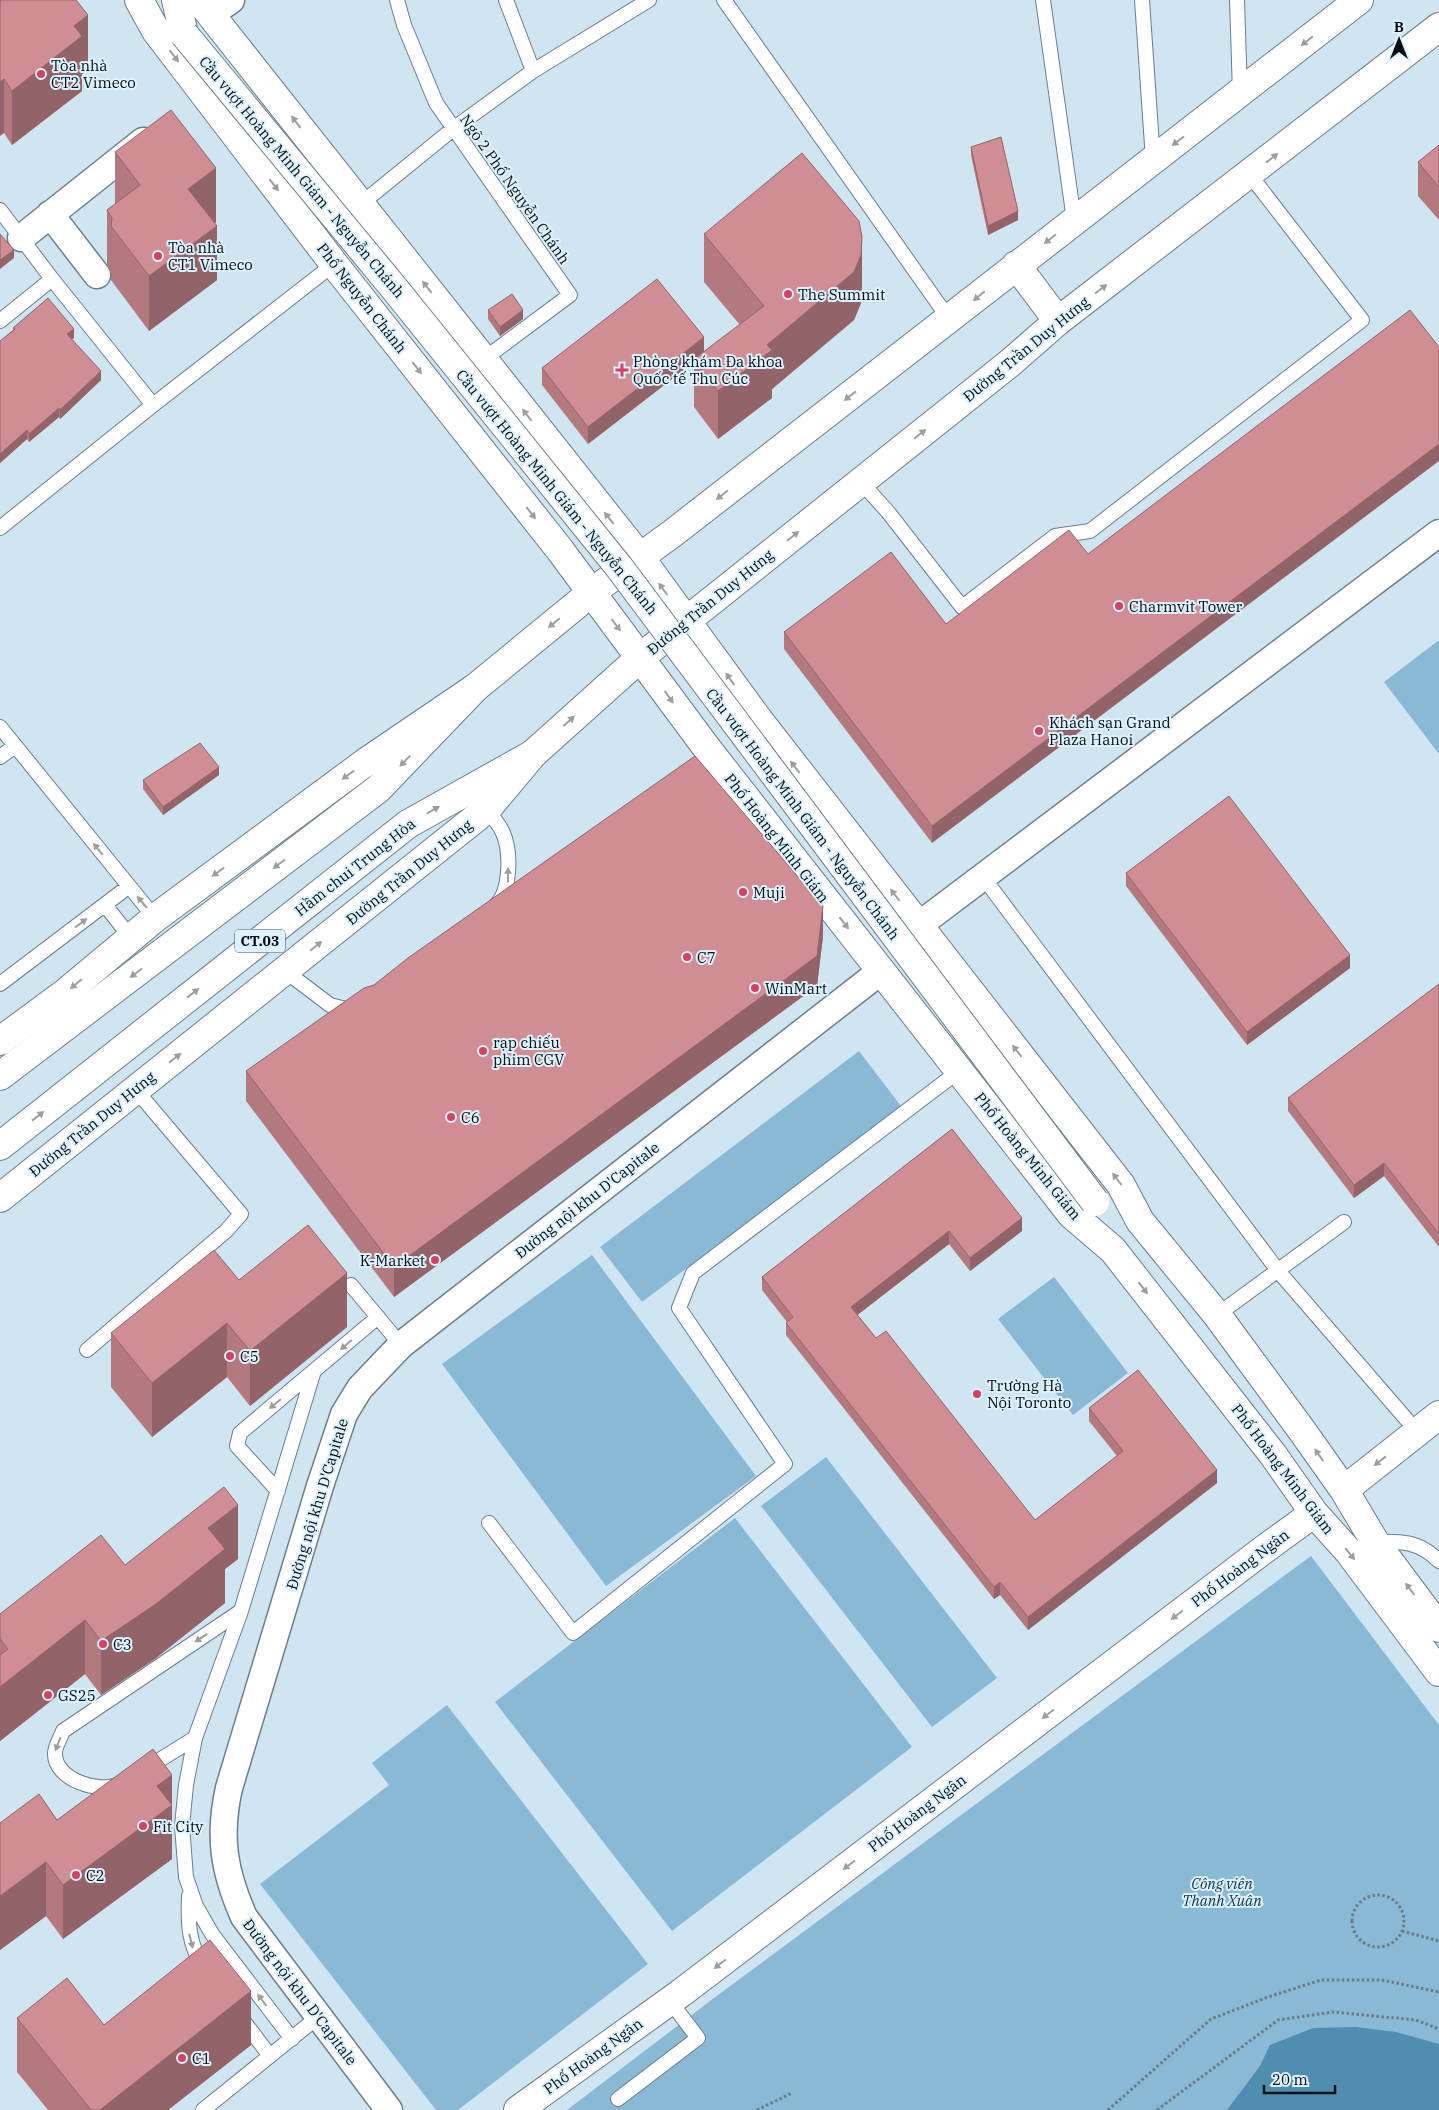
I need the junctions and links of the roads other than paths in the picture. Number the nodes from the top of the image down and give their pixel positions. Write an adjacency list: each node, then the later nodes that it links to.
1 (139, 0): 27 (main road, Phố Nguyễn Chánh, one-way to 27)
2 (144, 0): 15 (main road, Cầu vượt Hoàng Minh Giám - Nguyễn Chánh)
3 (176, 0): 15 (main road, Cầu vượt Hoàng Minh Giám - Nguyễn Chánh)
4 (396, 0): 18 (lane, Ngõ 2 Phố Nguyễn Chánh)
5 (506, 0): 16 (lane)
6 (649, 0): 16 (lane)
7 (724, 0): 31 (lane)
8 (1043, 0): 25 (lane)
9 (1142, 0): 20 (lane)
10 (1237, 0): 17 (lane)
11 (1359, 0): 13 (main road)
12 (214, 5): 22 (main road, one-way to 12)
13 (1336, 8): 17 (main road, one-way to 17)
14 (1439, 27): 21 (main road, Đường Trần Duy Hưng, one-way to 14)
15 (184, 34): 70 (main road, Cầu vượt Hoàng Minh Giám - Nguyễn Chánh, bridge)
16 (532, 71): 18 (lane)
17 (1240, 94): 20 (main road, one-way to 20)
18 (454, 130): 22 (lane); 34 (lane, Ngõ 2 Phố Nguyễn Chánh)
19 (150, 136): 24 (street)
20 (1153, 160): 25 (main road)
21 (1250, 176): 33 (main road, Đường Trần Duy Hưng, one-way to 21); 38 (lane)
22 (362, 203): 34 (main road, one-way to 22)
23 (0, 210): 26 (lane)
24 (50, 214): 26 (street); 29 (street)
25 (1074, 220): 28 (main road, one-way to 28)
26 (21, 238): 30 (lane)
27 (334, 264): 35 (lane); 37 (main road, Phố Nguyễn Chánh, one-way to 37)
28 (1016, 265): 31 (main road, one-way to 31); 33 (main road)
29 (97, 275)
30 (52, 279): 32 (lane); 35 (lane)
31 (949, 319): 41 (main road, one-way to 41)
32 (0, 321)
33 (1058, 322): 38 (main road, Đường Trần Duy Hưng, one-way to 33)
34 (484, 359): 36 (main road, one-way to 34)
35 (153, 404): 39 (lane)
36 (556, 453): 37 (main road); 41 (main road, one-way to 36)
37 (502, 474): 42 (main road, Phố Nguyễn Chánh, one-way to 42)
38 (860, 481): 43 (main road, Đường Trần Duy Hưng, one-way to 38)
39 (0, 528)
40 (1439, 533): 53 (street)
41 (639, 556): 42 (main road); 43 (main road, one-way to 41)
42 (592, 592): 44 (main road, Phố Nguyễn Chánh, one-way to 44); 45 (main road, one-way to 45)
43 (687, 622): 44 (main road, Đường Trần Duy Hưng); 46 (main road, one-way to 43)
44 (641, 657): 49 (main road, Phố Hoàng Minh Giám, one-way to 49); 50 (main road, Đường Trần Duy Hưng, one-way to 44)
45 (474, 688): 57 (main road, one-way to 57); 66 (main road, one-way to 66)
46 (758, 719): 49 (main road); 58 (main road, one-way to 46)
47 (0, 727): 48 (lane)
48 (15, 746): 51 (lane); 54 (lane, one-way to 48)
49 (706, 747): 61 (main road, Phố Hoàng Minh Giám, one-way to 61)
50 (533, 754): 52 (main road, Đường Trần Duy Hưng); 68 (main road, Hầm chui Trung Hòa / CT.03, one-way to 50)
51 (0, 757)
52 (488, 809): 56 (lane, one-way to 52); 60 (main road, Đường Trần Duy Hưng, one-way to 52)
53 (983, 877): 58 (street); 74 (lane)
54 (128, 886): 55 (lane); 57 (lane, one-way to 54)
55 (105, 905): 59 (lane); 62 (lane, one-way to 55)
56 (483, 916)
57 (155, 918): 59 (main road)
58 (919, 926): 71 (main road, one-way to 58)
59 (131, 938): 64 (main road, one-way to 64)
60 (285, 971): 63 (lane); 67 (main road, Đường Trần Duy Hưng, one-way to 60)
61 (881, 971): 65 (main road, Phố Hoàng Minh Giám); 78 (street, Đường nội khu D'Capitale)
62 (0, 984)
63 (368, 1009)
64 (0, 1041)
65 (959, 1071): 73 (main road, Phố Hoàng Minh Giám); 86 (lane)
66 (0, 1076)
67 (135, 1089): 69 (main road, Đường Trần Duy Hưng); 79 (lane)
68 (0, 1146)
69 (0, 1198)
70 (1094, 1202): 71 (main road); 73 (main road, Cầu vượt Hoàng Minh Giám - Nguyễn Chánh)
71 (1140, 1221): 76 (main road)
72 (1344, 1222): 74 (lane)
73 (1113, 1250): 85 (main road, Phố Hoàng Minh Giám, one-way to 85)
74 (1279, 1272): 76 (lane); 82 (lane)
75 (352, 1285): 77 (lane)
76 (1217, 1315): 84 (main road, one-way to 76)
77 (378, 1317): 78 (lane); 80 (lane, one-way to 80)
78 (401, 1344): 97 (street, Đường nội khu D'Capitale)
79 (87, 1350)
80 (313, 1374): 83 (lane); 83 (lane, one-way to 83)
81 (1439, 1415): 84 (main road, one-way to 84)
82 (1407, 1420)
83 (278, 1490): 89 (lane)
84 (1344, 1490): 87 (main road)
85 (1314, 1513): 91 (main road, Phố Hoàng Minh Giám, one-way to 91); 95 (main road, Phố Hoàng Ngân, one-way to 95)
86 (489, 1523)
87 (1375, 1542): 88 (lane); 90 (main road, one-way to 87)
88 (1439, 1561)
89 (241, 1611): 92 (lane); 92 (lane, one-way to 92)
90 (1439, 1628)
91 (1439, 1672)
92 (195, 1738): 93 (lane)
93 (190, 1893): 94 (lane, one-way to 94); 98 (lane, one-way to 93)
94 (214, 1982)
95 (670, 2001): 100 (lane); 103 (main road, Phố Hoàng Ngân)
96 (230, 2004): 99 (lane)
97 (318, 2017): 98 (lane); 102 (street, Đường nội khu D'Capitale)
98 (292, 2039): 99 (lane)
99 (270, 2056): 101 (lane)
100 (618, 2099)
101 (204, 2110)
102 (389, 2110)
103 (518, 2110)

